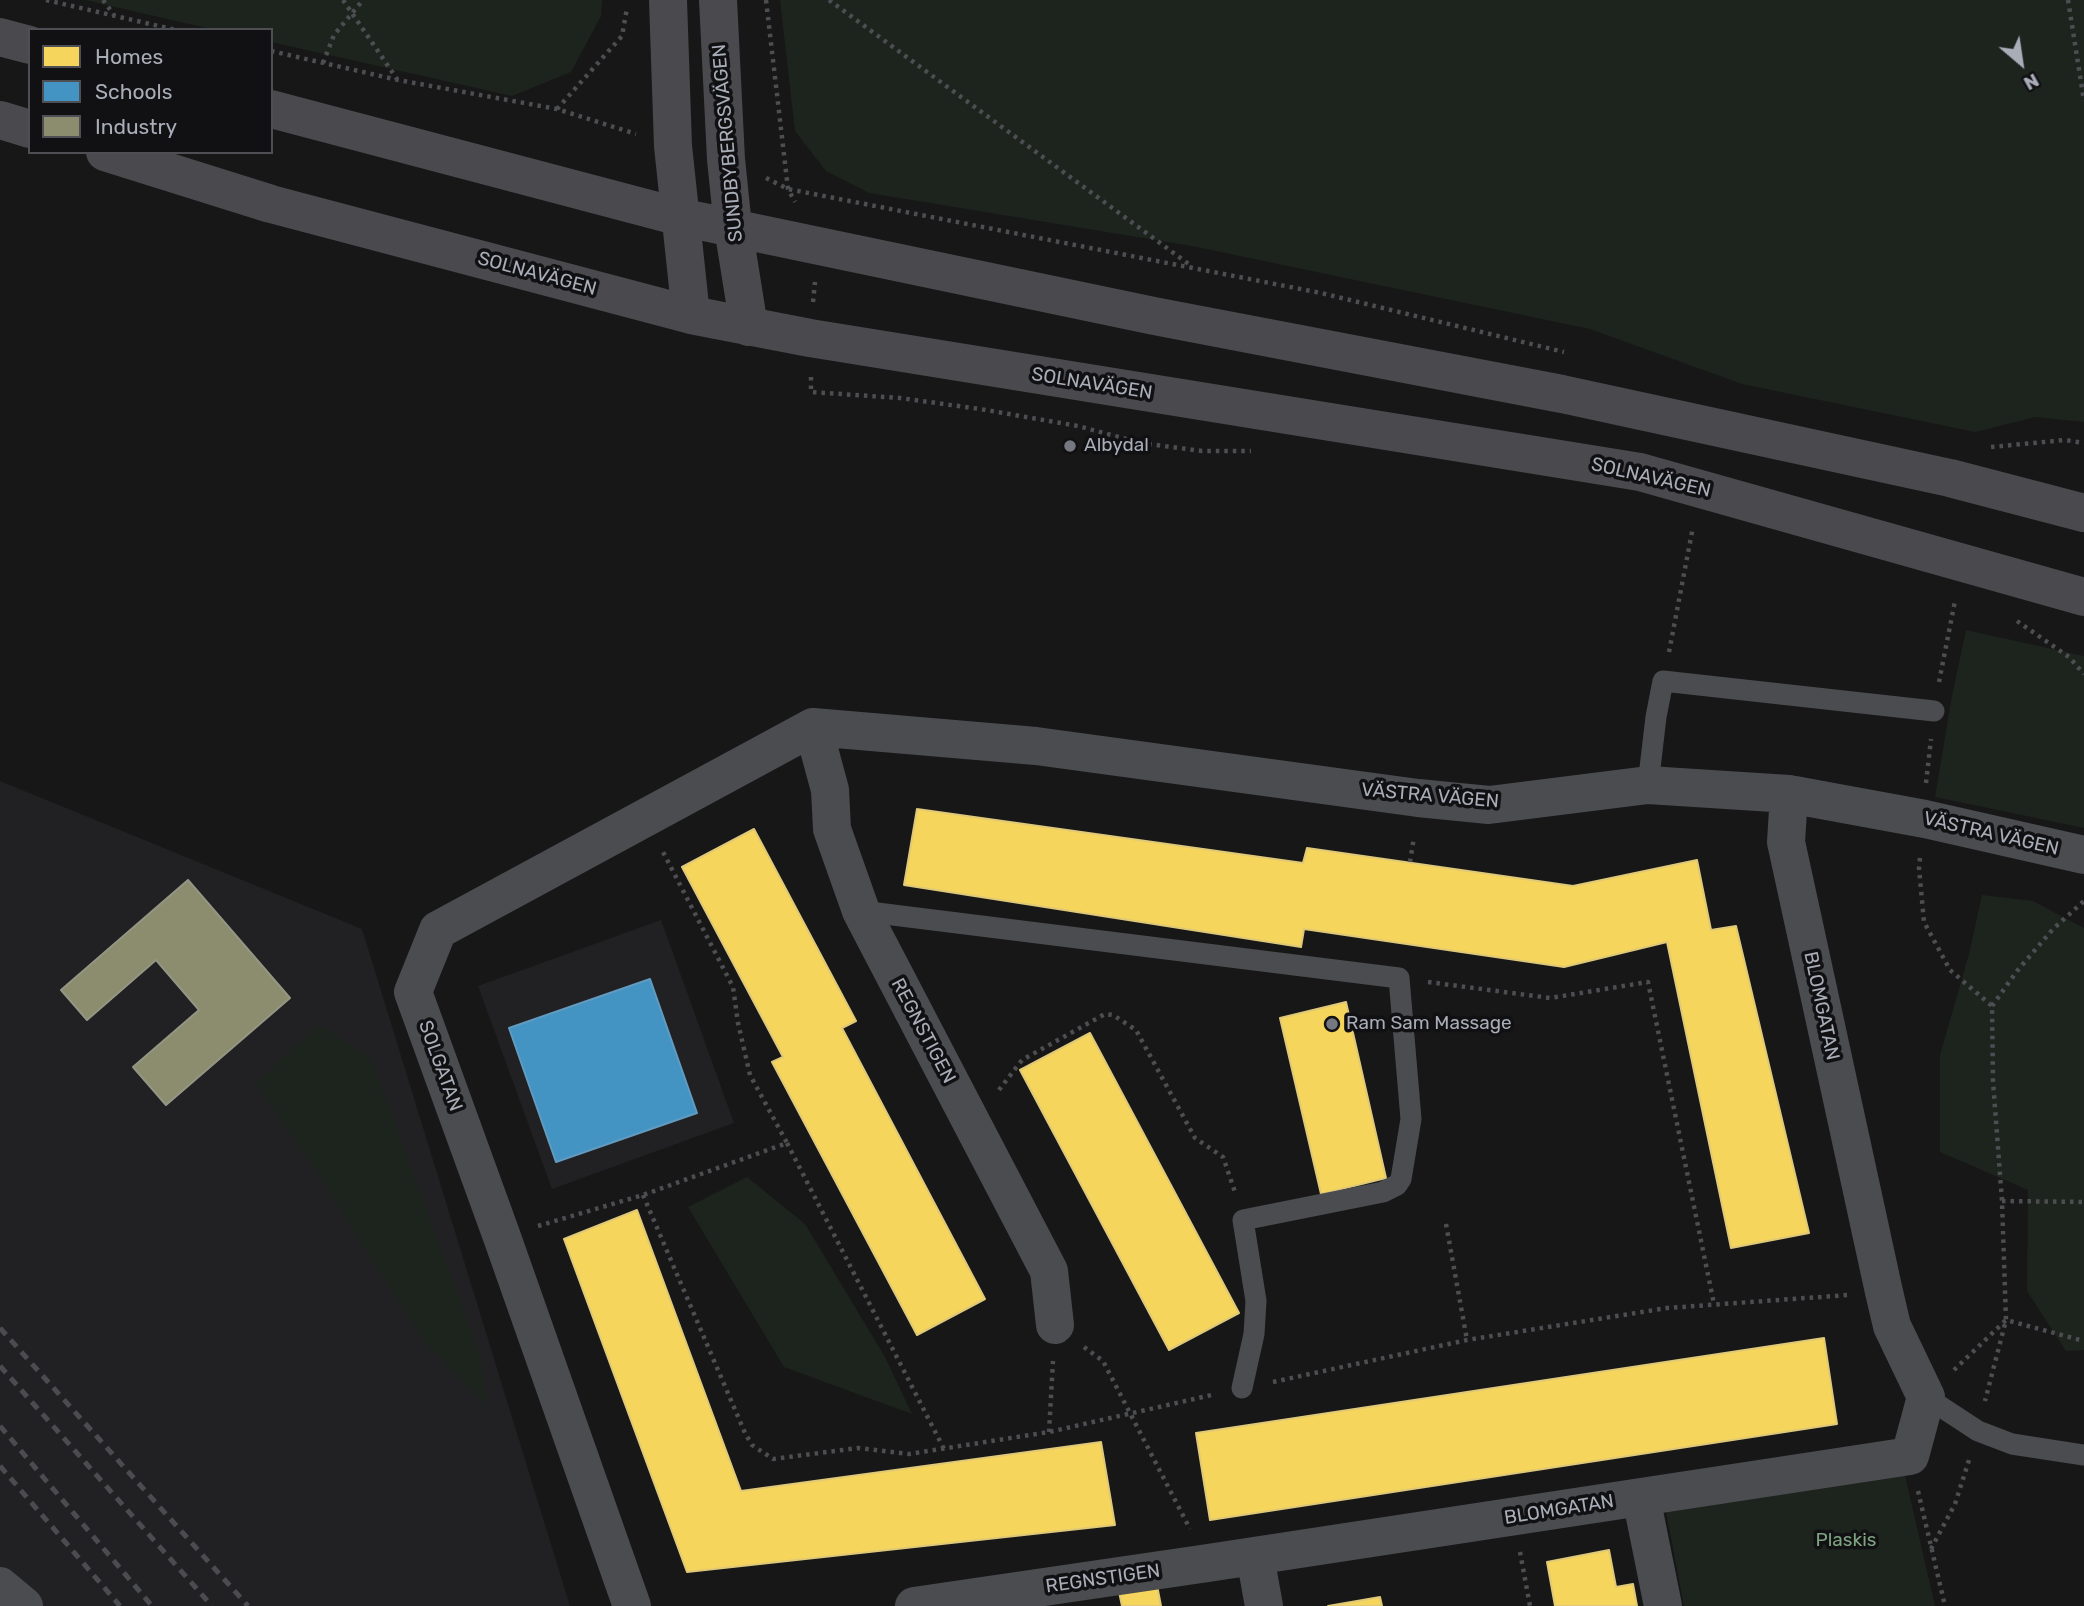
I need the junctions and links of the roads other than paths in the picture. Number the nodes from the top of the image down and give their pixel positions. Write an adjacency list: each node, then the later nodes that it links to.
1 (668, 0): 9 (main road)
2 (718, 0): 10 (main road, SUNDBYBERGSVÄGEN)
3 (0, 37): 4 (main road)
4 (28, 44)
5 (273, 110): 9 (main road)
6 (0, 120): 7 (main road)
7 (28, 128)
8 (111, 154): 11 (main road, SOLNAVÄGEN)
9 (680, 217): 10 (main road); 11 (main road)
10 (733, 227): 12 (main road, SUNDBYBERGSVÄGEN); 13 (main road)
11 (691, 315): 12 (main road, SOLNAVÄGEN)
12 (750, 327): 14 (main road, SOLNAVÄGEN)
13 (2084, 513)
14 (2084, 597)
15 (1934, 711): 17 (lane)
16 (814, 727): 17 (street, VÄSTRA VÄGEN); 20 (street, REGNSTIGEN); 30 (street, SOLGATAN)
17 (1648, 785): 18 (street, VÄSTRA VÄGEN)
18 (1788, 794): 19 (street, VÄSTRA VÄGEN); 23 (street, BLOMGATAN)
19 (2084, 855)
20 (861, 911): 21 (street, REGNSTIGEN); 22 (lane)
21 (1055, 1325)
22 (1242, 1388)
23 (1926, 1397): 24 (lane); 25 (street, BLOMGATAN)
24 (2084, 1455)
25 (1642, 1497): 26 (street, BLOMGATAN); 33 (street)
26 (1255, 1556): 27 (street, BLOMGATAN); 32 (street)
27 (1208, 1563): 31 (street, REGNSTIGEN)
28 (0, 1586): 29 (street)
29 (24, 1606)
30 (632, 1606)
31 (914, 1606)
32 (1264, 1606)
33 (1662, 1606)

